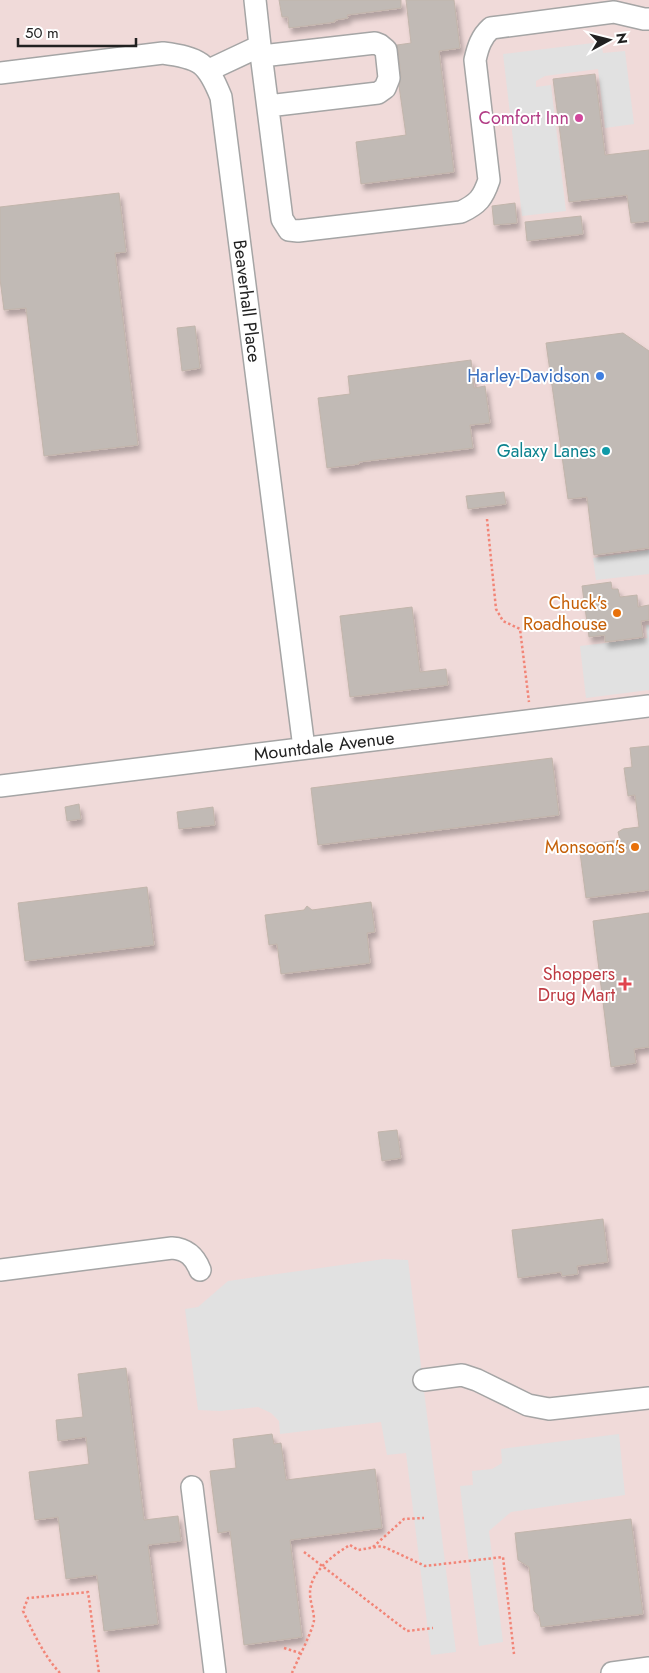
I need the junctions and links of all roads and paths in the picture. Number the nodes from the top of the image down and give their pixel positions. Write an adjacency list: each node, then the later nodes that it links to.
1 (255, 0): 5 (street)
2 (648, 0): 3 (street)
3 (649, 12)
4 (649, 19): 8 (street)
5 (261, 51): 6 (street); 8 (street); 8 (street)
6 (209, 70): 7 (street); 12 (street, Beaverhall Place)
7 (0, 73)
8 (268, 106)
9 (487, 519): 11 (path)
10 (649, 706): 11 (street, Mountdale Avenue)
11 (531, 721): 12 (street, Mountdale Avenue)
12 (304, 748): 13 (street, Mountdale Avenue)
13 (0, 786)
14 (0, 1270): 15 (street)
15 (200, 1270)
16 (424, 1380): 17 (street)
17 (649, 1398)
18 (192, 1487): 30 (street)
19 (424, 1518): 20 (path)
20 (372, 1548): 22 (path); 26 (path)
21 (304, 1552): 22 (path)
22 (323, 1566): 23 (path); 25 (path)
23 (433, 1628)
24 (284, 1648): 25 (path)
25 (300, 1653): 31 (path)
26 (514, 1654)
27 (649, 1668): 32 (street)
28 (60, 1673): 29 (path)
29 (99, 1673)
30 (216, 1673)
31 (292, 1673)
32 (612, 1673)

